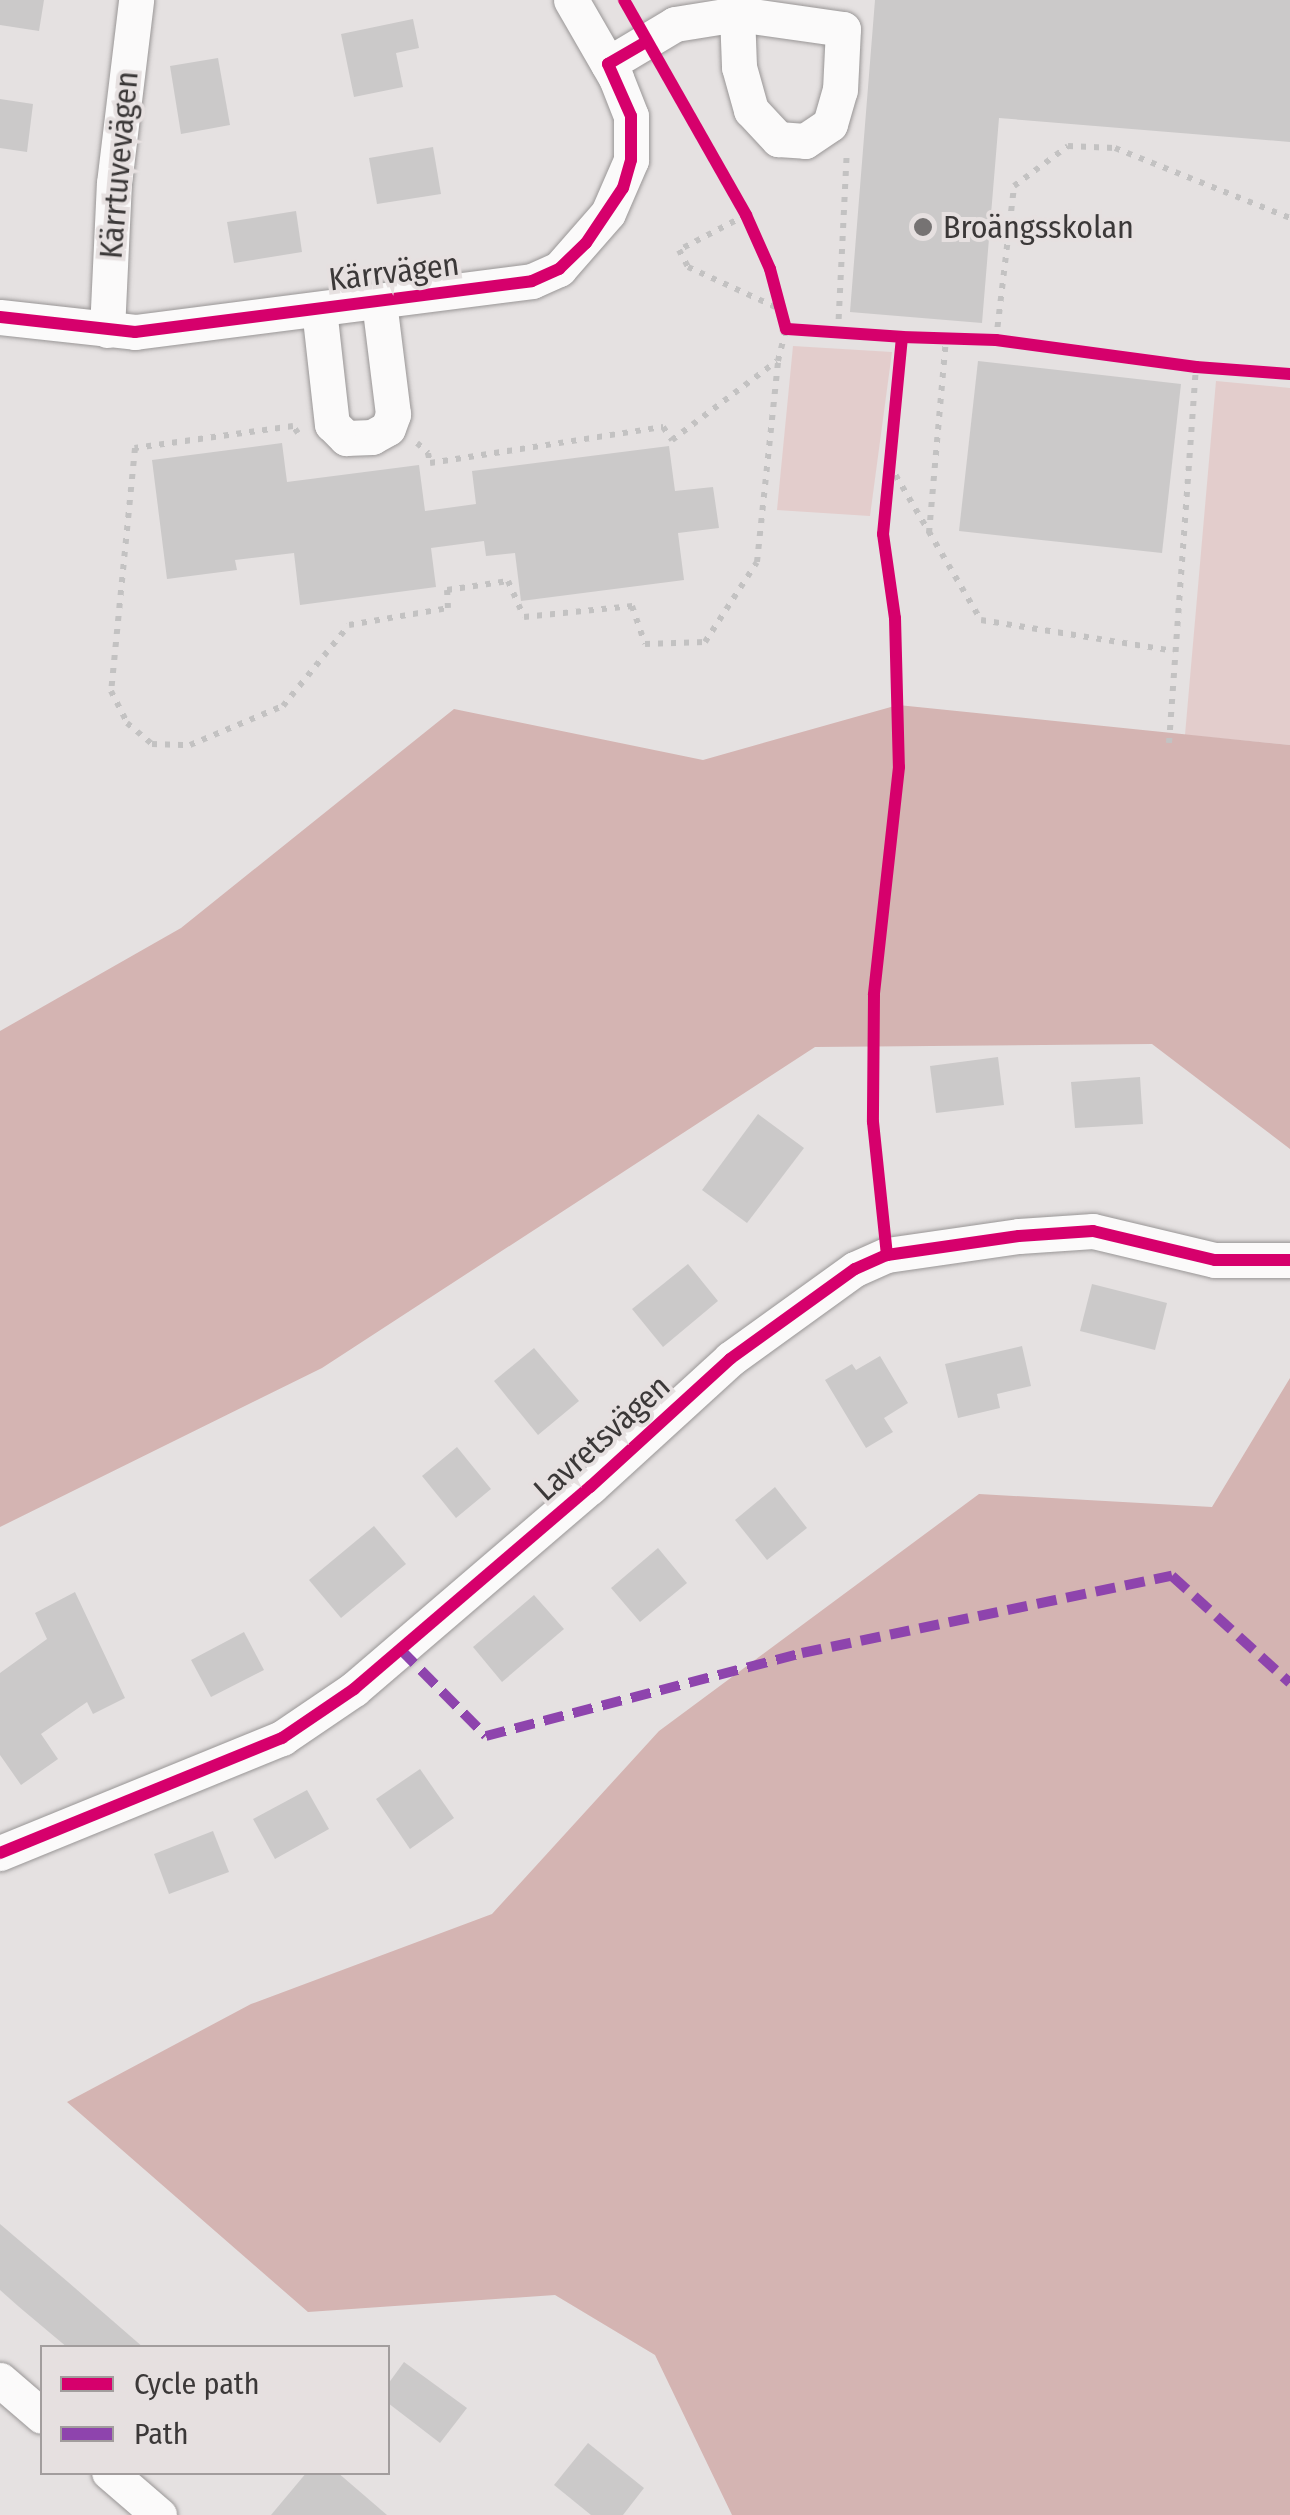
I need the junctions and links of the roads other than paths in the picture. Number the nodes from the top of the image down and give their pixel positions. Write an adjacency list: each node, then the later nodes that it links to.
1 (136, 0): 8 (street, Kärrtuvevägen)
2 (570, 0): 4 (street, Kärrvägen)
3 (737, 14): 4 (street)
4 (608, 64): 5 (street, Kärrvägen)
5 (379, 301): 6 (street, Kärrvägen); 6 (street)
6 (319, 309): 8 (street, Kärrvägen)
7 (0, 317): 8 (street, Kärrvägen)
8 (107, 330)
9 (1290, 1260): 10 (street, Lavretsvägen)
10 (0, 1854)
11 (0, 2380): 12 (street)
12 (40, 2414)
13 (112, 2475): 14 (street)
14 (159, 2515)

